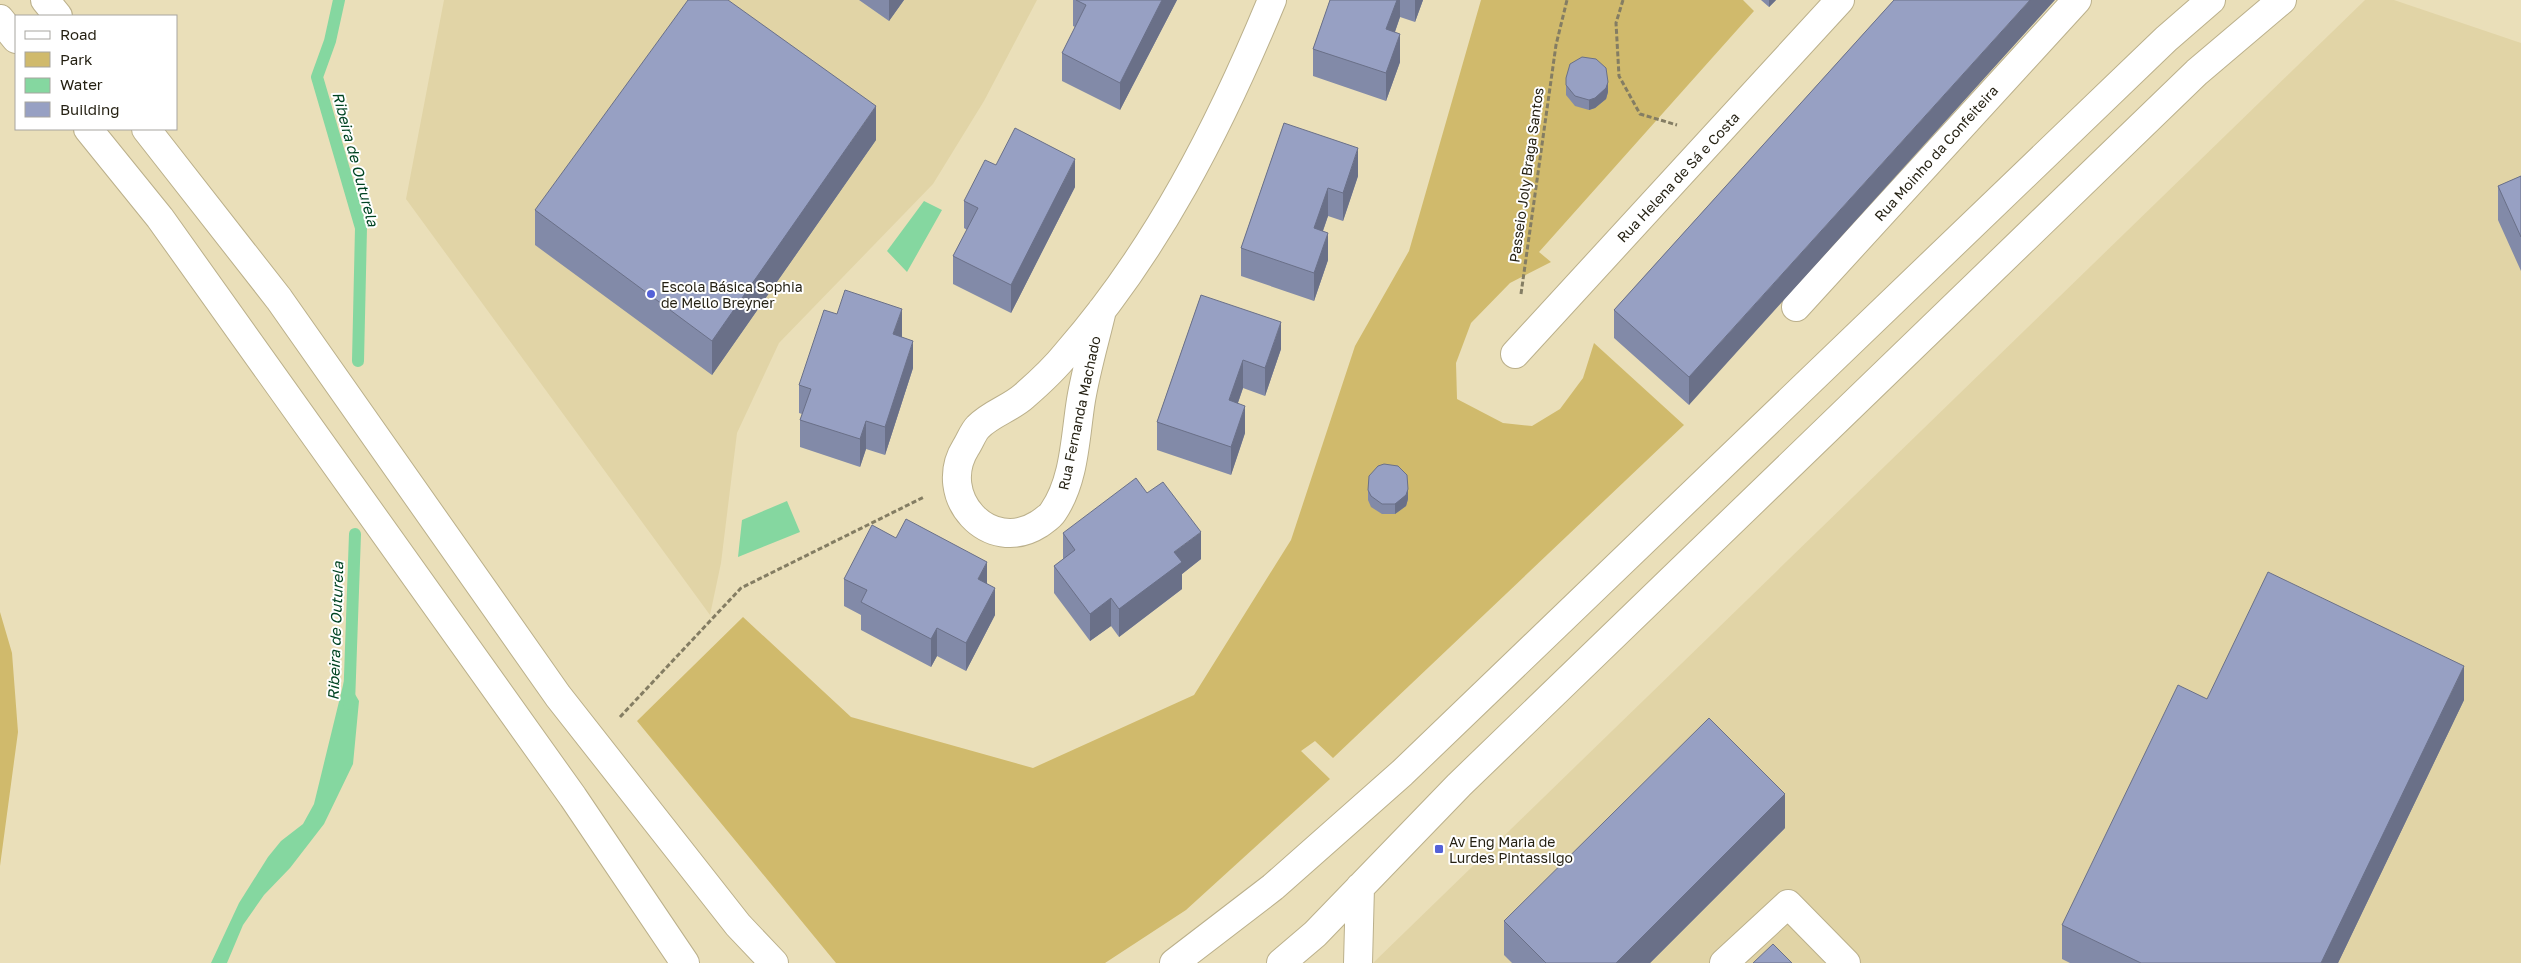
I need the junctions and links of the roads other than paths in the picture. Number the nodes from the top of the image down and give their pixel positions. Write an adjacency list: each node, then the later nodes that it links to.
1 (45, 0): 7 (street)
2 (1272, 0): 13 (street, Rua Fernanda Machado)
3 (1840, 0): 14 (street, Rua Helena de Sá e Costa)
4 (2076, 0): 12 (street, Rua Moinho da Confeiteira)
5 (2211, 0): 18 (street)
6 (2282, 0): 15 (street)
7 (57, 15)
8 (0, 19): 9 (street)
9 (15, 38)
10 (89, 130): 16 (street)
11 (147, 130): 17 (street)
12 (1796, 307)
13 (1102, 310): 13 (street, Rua Fernanda Machado)
14 (1515, 354)
15 (1360, 887): 19 (street); 20 (street)
16 (686, 963)
17 (774, 963)
18 (1174, 963)
19 (1281, 963)
20 (1358, 963)
21 (1724, 963): 22 (street)
22 (1846, 963)

